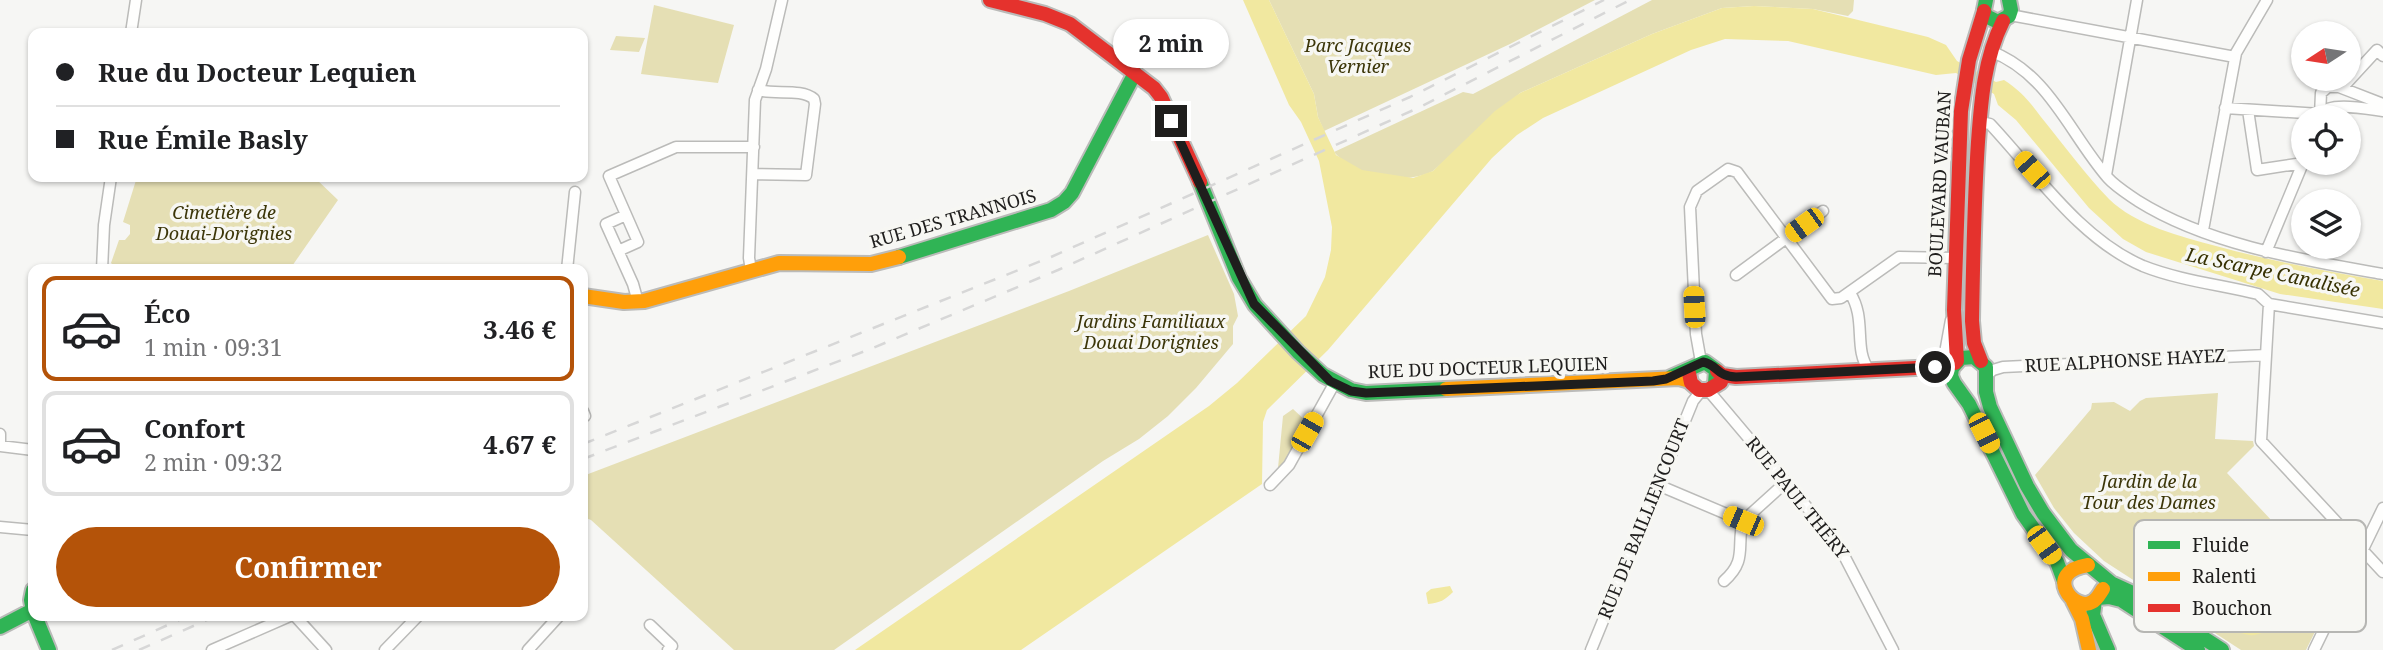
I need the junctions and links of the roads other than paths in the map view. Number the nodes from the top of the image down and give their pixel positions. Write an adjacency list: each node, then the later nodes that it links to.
1 (136, 0): 8 (street)
2 (782, 0): 15 (street)
3 (990, 0): 14 (street)
4 (2137, 0): 9 (street)
5 (2267, 0): 12 (street)
6 (1983, 4): 7 (street); 37 (street, BOULEVARD VAUBAN)
7 (2009, 8): 9 (street); 10 (street, BOULEVARD VAUBAN)
8 (132, 28)
9 (2130, 37): 12 (street); 27 (street)
10 (1990, 51): 23 (street, BOULEVARD VAUBAN); 27 (street)
11 (2383, 56): 13 (street)
12 (2235, 57): 18 (street)
13 (2361, 67)
14 (1135, 73): 40 (street, RUE DES TRANNOIS); 57 (street, RUE DU DOCTEUR LEQUIEN)
15 (758, 90): 24 (street); 26 (street)
16 (2350, 91): 17 (street)
17 (2383, 104)
18 (2225, 108): 20 (street); 33 (street)
19 (2361, 109): 21 (street)
20 (2248, 110): 22 (street); 25 (street)
21 (2383, 111)
22 (2291, 114)
23 (1980, 122): 46 (street); 50 (street, BOULEVARD VAUBAN)
24 (754, 147): 26 (street); 32 (street)
25 (2291, 165)
26 (753, 174): 40 (street)
27 (2106, 175): 33 (street)
28 (2298, 175): 36 (street)
29 (110, 182): 38 (street)
30 (575, 192): 39 (street)
31 (1823, 211): 34 (street)
32 (626, 215): 35 (street); 35 (street)
33 (2203, 230): 36 (street)
34 (1786, 238): 42 (street); 43 (street); 55 (street)
35 (618, 251): 45 (street)
36 (2266, 252): 41 (street)
37 (1956, 258): 43 (street); 47 (street, BOULEVARD VAUBAN)
38 (102, 264)
39 (568, 264)
40 (751, 270): 45 (street, RUE DES TRANNOIS)
41 (2383, 274)
42 (1736, 275)
43 (1850, 293): 53 (street)
44 (588, 297): 45 (street, RUE DES TRANNOIS)
45 (638, 302)
46 (2269, 304): 48 (street); 49 (street)
47 (1954, 310): 51 (street, BOULEVARD VAUBAN); 52 (street)
48 (2383, 323)
49 (2266, 355): 56 (street, RUE ALPHONSE HAYEZ); 66 (street)
50 (1982, 361): 51 (street); 56 (street)
51 (1956, 362): 52 (street, RUE DU DOCTEUR LEQUIEN); 58 (street)
52 (1925, 367): 53 (street, RUE DU DOCTEUR LEQUIEN)
53 (1869, 370): 54 (street, RUE DU DOCTEUR LEQUIEN)
54 (1810, 373): 55 (street, RUE DU DOCTEUR LEQUIEN); 58 (street, RUE DU DOCTEUR LEQUIEN)
55 (1703, 378): 57 (street, RUE DU DOCTEUR LEQUIEN); 62 (street, RUE PAUL THÉRY); 64 (street, RUE DE BAILLIENCOURT)
56 (1986, 378): 58 (street); 72 (street)
57 (1334, 384): 63 (street)
58 (1955, 384): 76 (street)
59 (0, 434): 60 (street)
60 (0, 445): 61 (street)
61 (28, 449)
62 (1786, 482): 67 (street); 99 (street, RUE PAUL THÉRY)
63 (1270, 485)
64 (1658, 485): 67 (street); 98 (street, RUE DE BAILLIENCOURT)
65 (2383, 508): 70 (street)
66 (2334, 520)
67 (1743, 521): 75 (street)
68 (0, 527): 69 (street)
69 (28, 530)
70 (2366, 545)
71 (2366, 554): 73 (street)
72 (2088, 565): 74 (street); 76 (street)
73 (2383, 572)
74 (2101, 575): 77 (street); 78 (street)
75 (1724, 581)
76 (2064, 581): 79 (street)
77 (2134, 594)
78 (2097, 599): 79 (street); 80 (street); 101 (street)
79 (2073, 601): 100 (street)
80 (2134, 608)
81 (28, 615): 88 (street)
82 (38, 621): 92 (street)
83 (279, 621): 93 (street)
84 (296, 621): 94 (street)
85 (413, 621): 95 (street)
86 (554, 621): 96 (street)
87 (650, 625): 97 (street)
88 (0, 627)
89 (2170, 632): 102 (street)
90 (2194, 632): 103 (street)
91 (2324, 632): 104 (street)
92 (49, 650)
93 (212, 650)
94 (326, 650)
95 (385, 650)
96 (528, 650)
97 (668, 650)
98 (1591, 650)
99 (1893, 650)
100 (2088, 650)
101 (2108, 650)
102 (2198, 650)
103 (2222, 650)
104 (2315, 650)

